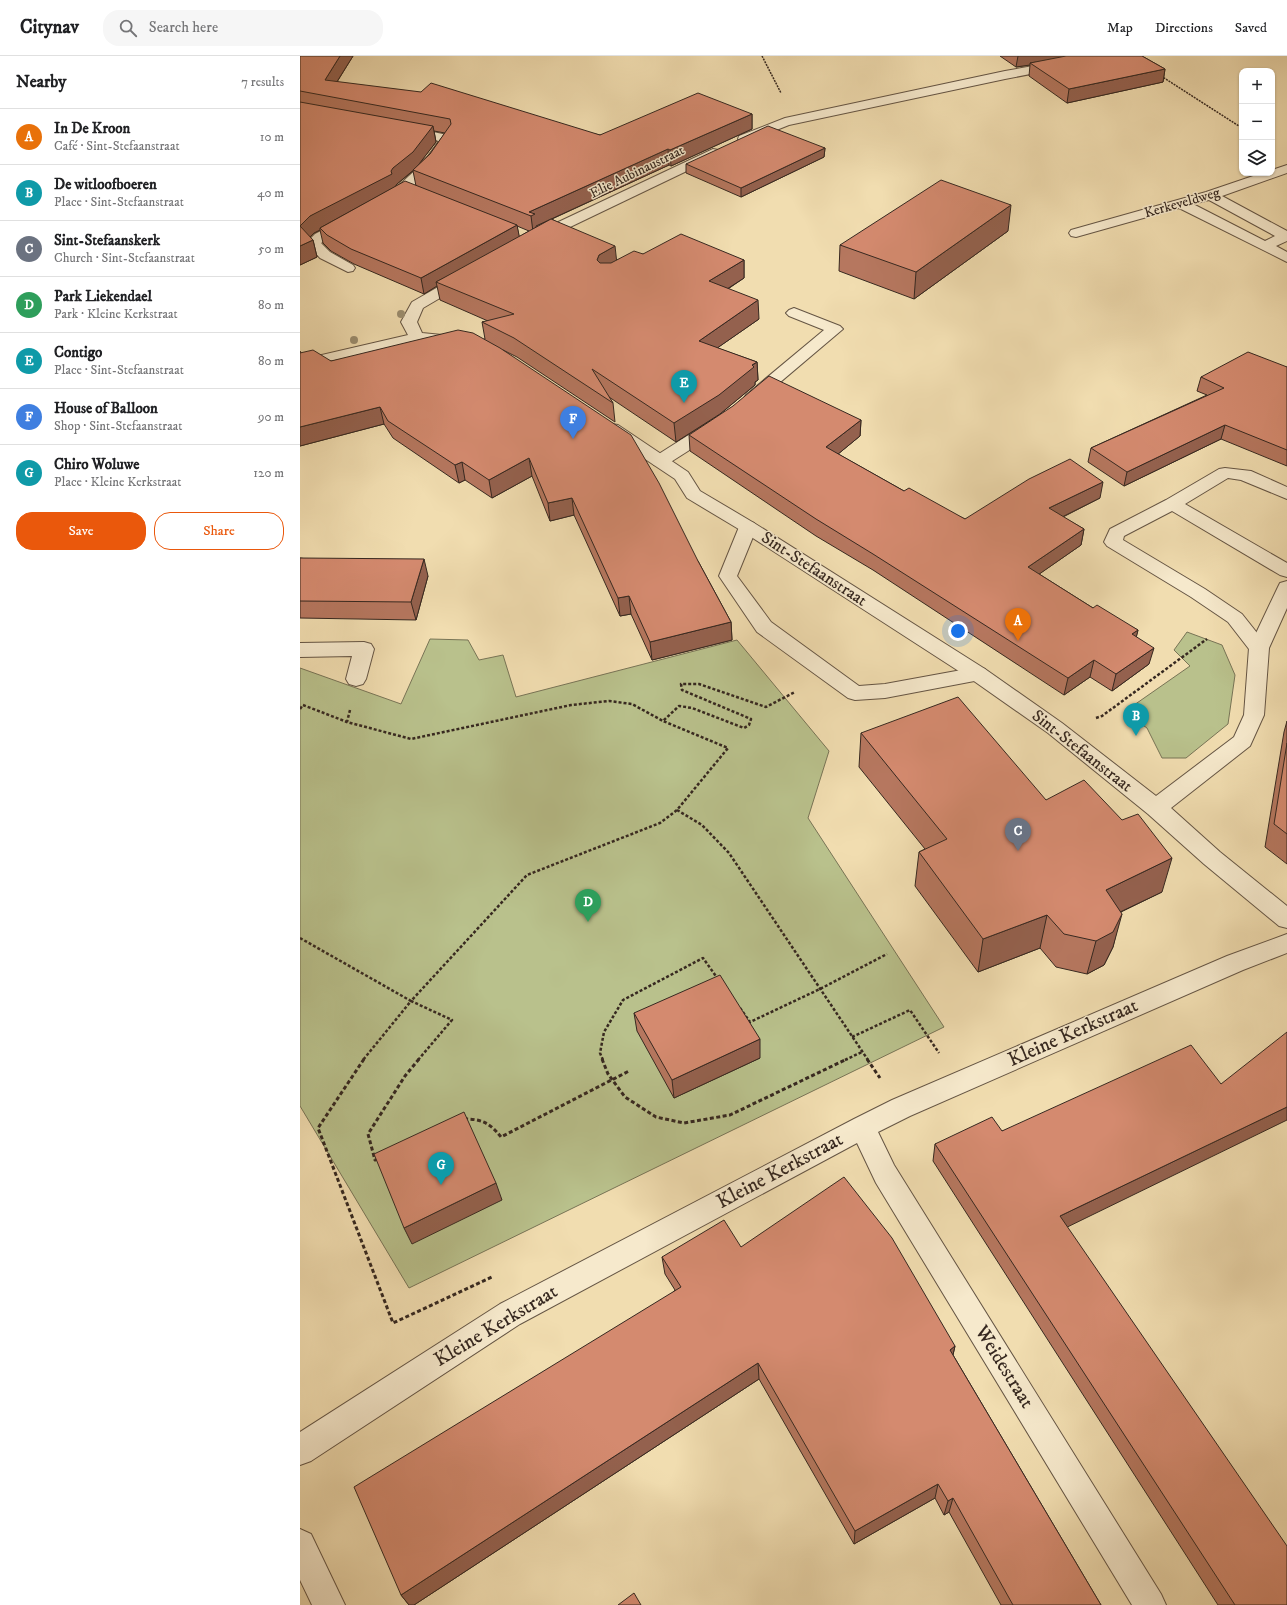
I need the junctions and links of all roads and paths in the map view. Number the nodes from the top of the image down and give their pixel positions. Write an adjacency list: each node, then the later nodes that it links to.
1 (762, 56): 4 (path)
2 (1108, 56): 4 (street, Elie Aubinaustraat)
3 (1157, 74): 5 (path)
4 (794, 120): 14 (street, Elie Aubinaustraat)
5 (1239, 126)
6 (391, 128): 8 (street)
7 (1287, 169): 9 (street, Kerkeveldweg)
8 (406, 190): 10 (street); 11 (street)
9 (1211, 195): 12 (street, Kerkeveldweg); 18 (street)
10 (393, 197)
11 (435, 201)
12 (1181, 204): 15 (street, Kerkeveldweg); 18 (street)
13 (360, 215): 20 (street)
14 (555, 229): 16 (street); 17 (street, Elie Aubinaustraat)
15 (1076, 233)
16 (569, 235)
17 (529, 239)
18 (1265, 246): 19 (street)
19 (1287, 258)
20 (348, 268)
21 (472, 274): 23 (street)
22 (794, 313): 27 (street)
23 (417, 337): 24 (street); 25 (street)
24 (476, 344)
25 (300, 365)
26 (601, 422): 27 (street, Sint-Stefaanstraat)
27 (660, 461): 30 (street, Sint-Stefaanstraat)
28 (1287, 494): 29 (street)
29 (1172, 504): 31 (street); 33 (street)
30 (748, 527): 36 (street, Sint-Stefaanstraat); 37 (street)
31 (1287, 572)
32 (1287, 587): 34 (street)
33 (1235, 618): 34 (street); 42 (path)
34 (1259, 648): 43 (street)
35 (300, 650): 38 (street)
36 (978, 674): 37 (street); 42 (street, Sint-Stefaanstraat)
37 (832, 675): 40 (path)
38 (356, 679): 41 (path)
39 (300, 709): 41 (path)
40 (663, 721): 41 (path); 44 (path)
41 (347, 722)
42 (1055, 728): 43 (street, Sint-Stefaanstraat)
43 (1156, 808): 45 (street, Sint-Stefaanstraat)
44 (677, 810): 50 (path); 51 (path)
45 (1287, 919)
46 (300, 938): 51 (path)
47 (1287, 944): 57 (street, Kleine Kerkstraat)
48 (887, 954): 50 (path)
49 (722, 983): 56 (path)
50 (820, 989): 52 (path); 53 (path)
51 (411, 1001): 61 (path); 62 (path)
52 (736, 1002)
53 (852, 1037): 54 (path); 57 (path)
54 (862, 1052): 56 (path); 58 (path)
55 (629, 1071): 56 (path)
56 (611, 1079): 59 (path)
57 (959, 1083): 58 (street, Kleine Kerkstraat)
58 (901, 1108): 60 (street, Kleine Kerkstraat)
59 (460, 1119)
60 (863, 1127): 62 (street, Kleine Kerkstraat); 66 (street, Weidestraat)
61 (382, 1157)
62 (510, 1314): 63 (street, Kleine Kerkstraat)
63 (300, 1450)
64 (300, 1545): 65 (street)
65 (329, 1605)
66 (1150, 1605)

